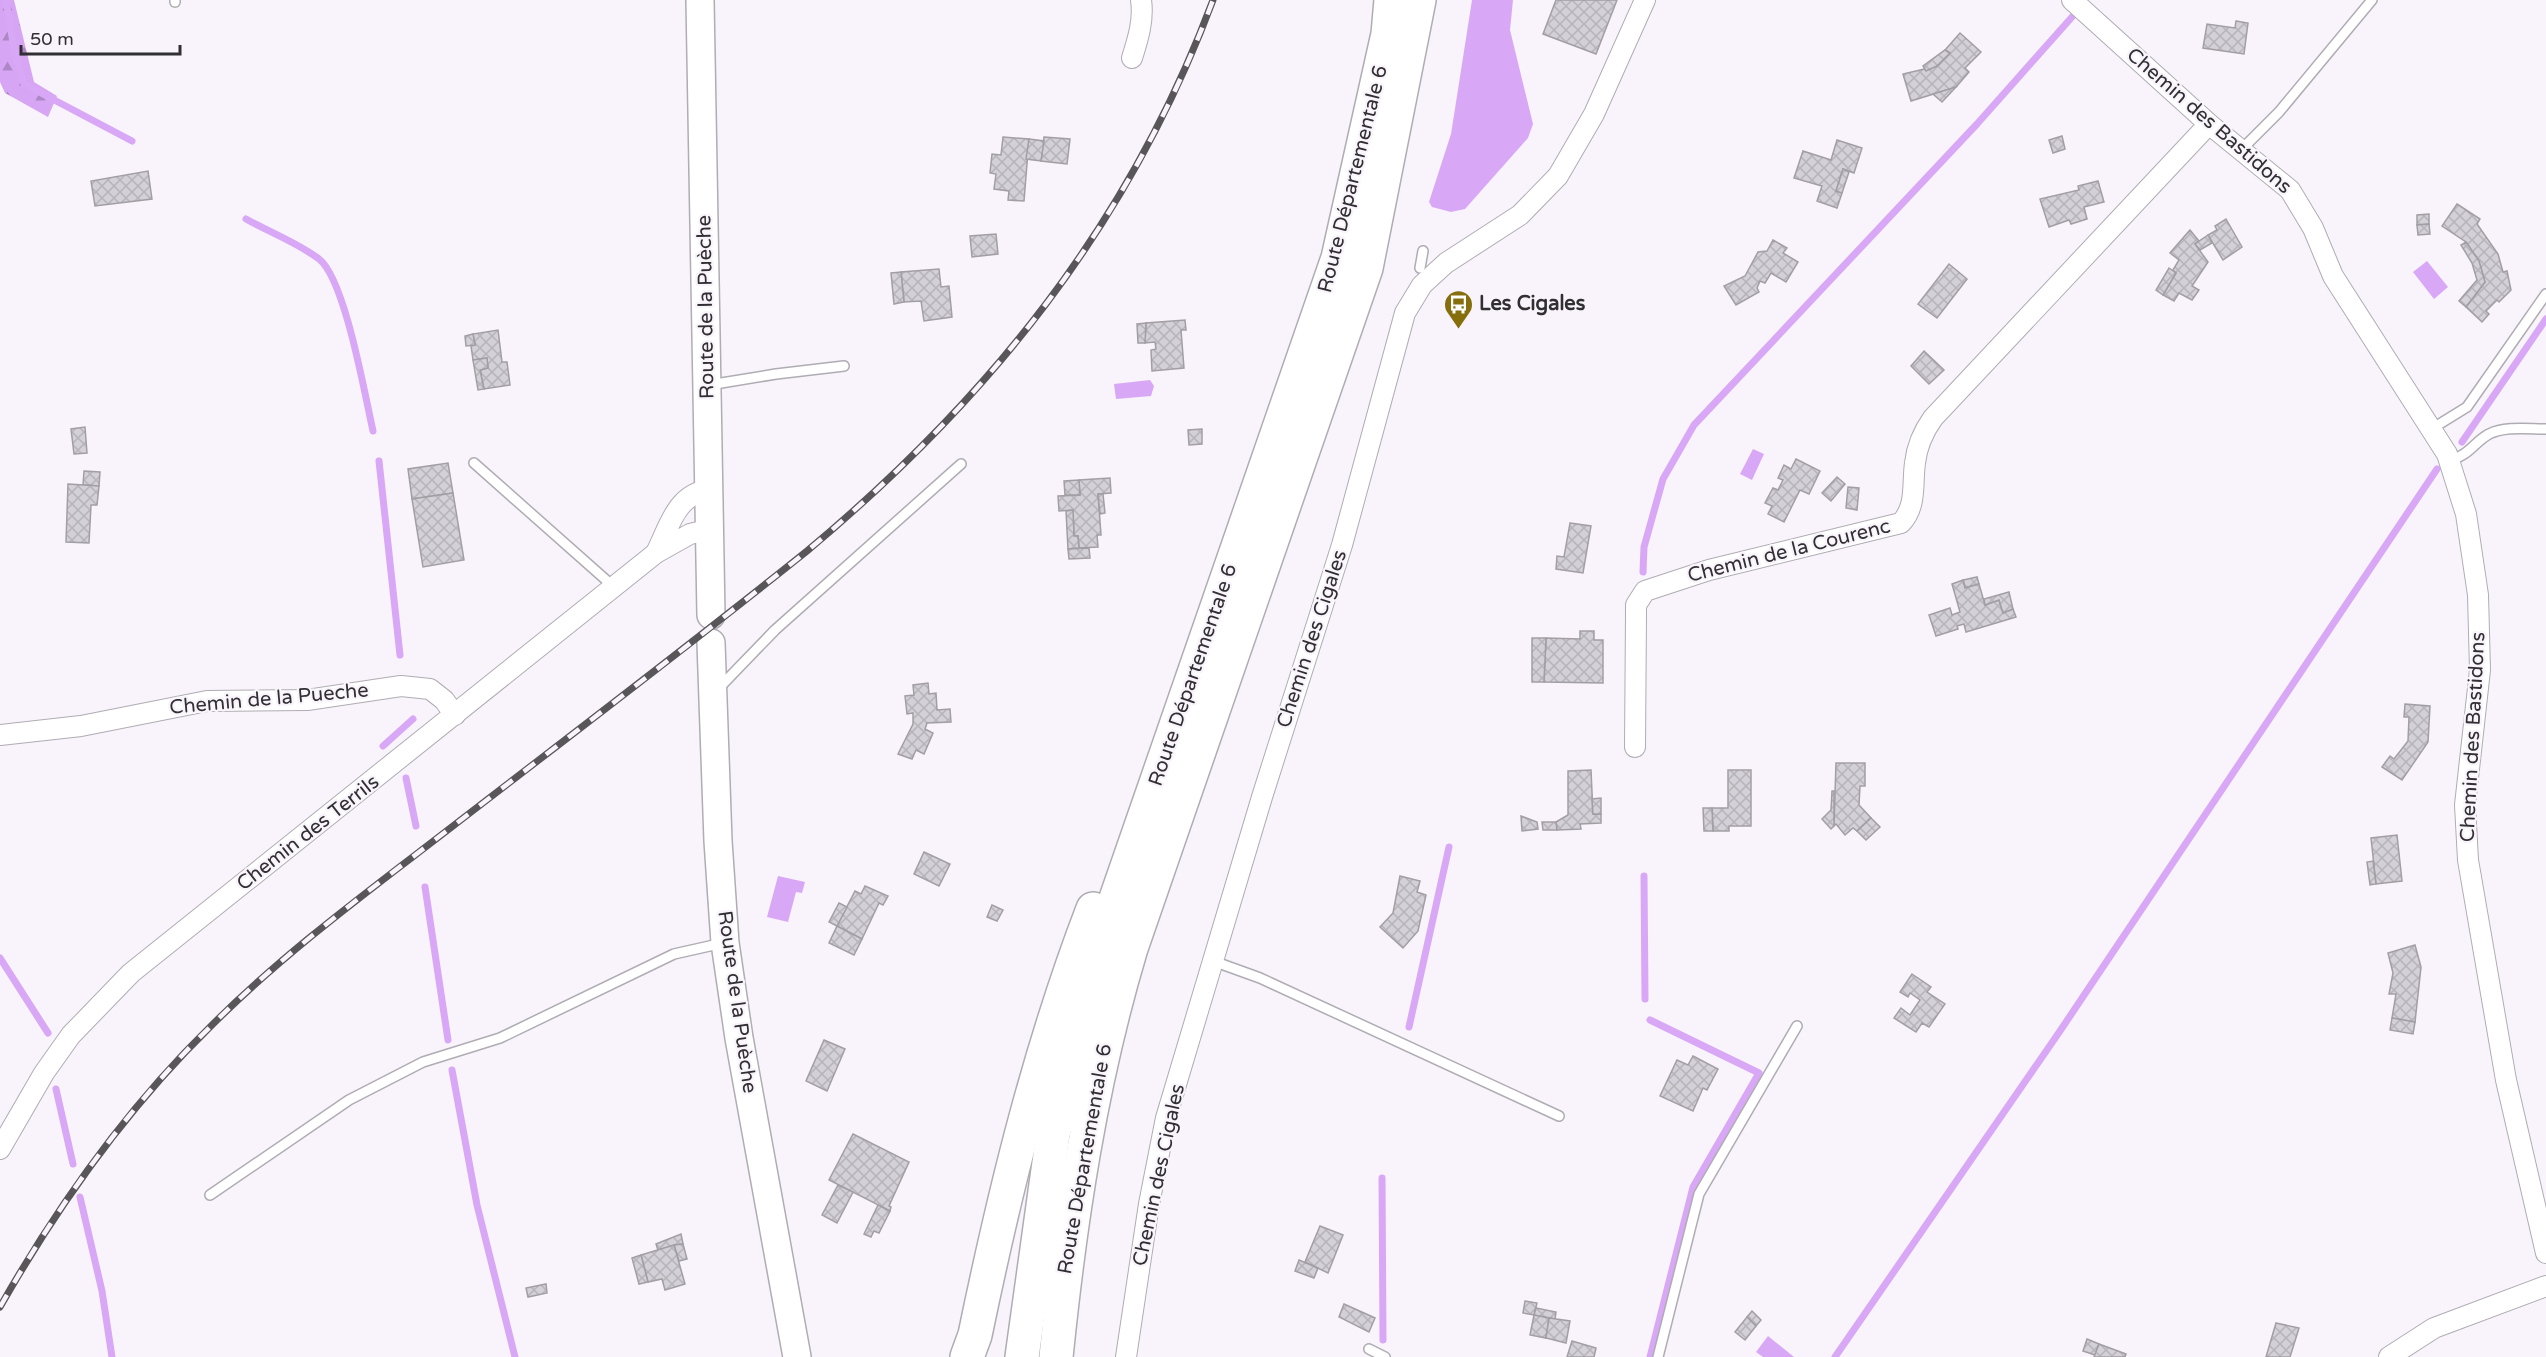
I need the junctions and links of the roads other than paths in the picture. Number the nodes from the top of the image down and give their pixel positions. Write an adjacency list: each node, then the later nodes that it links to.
1 (700, 0): 15 (main road, Route de la Puèche)
2 (1142, 0): 8 (street)
3 (1391, 0): 27 (highway, Route Départementale 6)
4 (1419, 0): 34 (highway, Route Départementale 6)
5 (1645, 0): 33 (street, Chemin des Cigales)
6 (2072, 0): 9 (street, Chemin des Bastidons)
7 (2373, 0): 10 (lane)
8 (1132, 58)
9 (2209, 124): 10 (street, Chemin des Bastidons); 31 (street, Chemin de la Courenc)
10 (2241, 150): 16 (street, Chemin des Bastidons)
11 (1423, 251): 12 (lane)
12 (1420, 268)
13 (2546, 294): 16 (lane)
14 (844, 366): 15 (lane)
15 (709, 385): 21 (main road, Route de la Puèche)
16 (2433, 428): 18 (street, Chemin des Bastidons)
17 (2546, 429): 18 (lane)
18 (2449, 461): 39 (street, Chemin des Bastidons)
19 (474, 463): 24 (lane)
20 (961, 464): 28 (lane)
21 (711, 489): 22 (main road, Route de la Puèche); 23 (street, Chemin des Terrils)
22 (711, 529): 23 (street, Chemin des Terrils); 25 (main road, Route de la Puèche)
23 (656, 553): 24 (street, Chemin des Terrils)
24 (615, 588): 29 (street, Chemin des Terrils)
25 (711, 615)
26 (711, 643): 28 (main road, Route de la Puèche)
27 (1194, 672): 43 (highway); 44 (highway, Route Départementale 6)
28 (713, 694): 32 (main road, Route de la Puèche)
29 (455, 716): 30 (street, Chemin de la Pueche); 37 (street, Chemin des Terrils)
30 (0, 735)
31 (1635, 747)
32 (725, 943): 38 (lane); 42 (main road, Route de la Puèche)
33 (1214, 961): 36 (lane); 47 (street, Chemin des Cigales)
34 (1109, 1019): 45 (highway, Route Départementale 6); 46 (highway)
35 (1797, 1026): 49 (lane)
36 (1559, 1116)
37 (0, 1149)
38 (210, 1195)
39 (2546, 1253)
40 (2546, 1286): 50 (street)
41 (1369, 1349): 48 (lane)
42 (797, 1357)
43 (967, 1357)
44 (1022, 1357)
45 (1056, 1357)
46 (1073, 1357)
47 (1126, 1357)
48 (1385, 1357)
49 (1658, 1357)
50 (2389, 1357)

